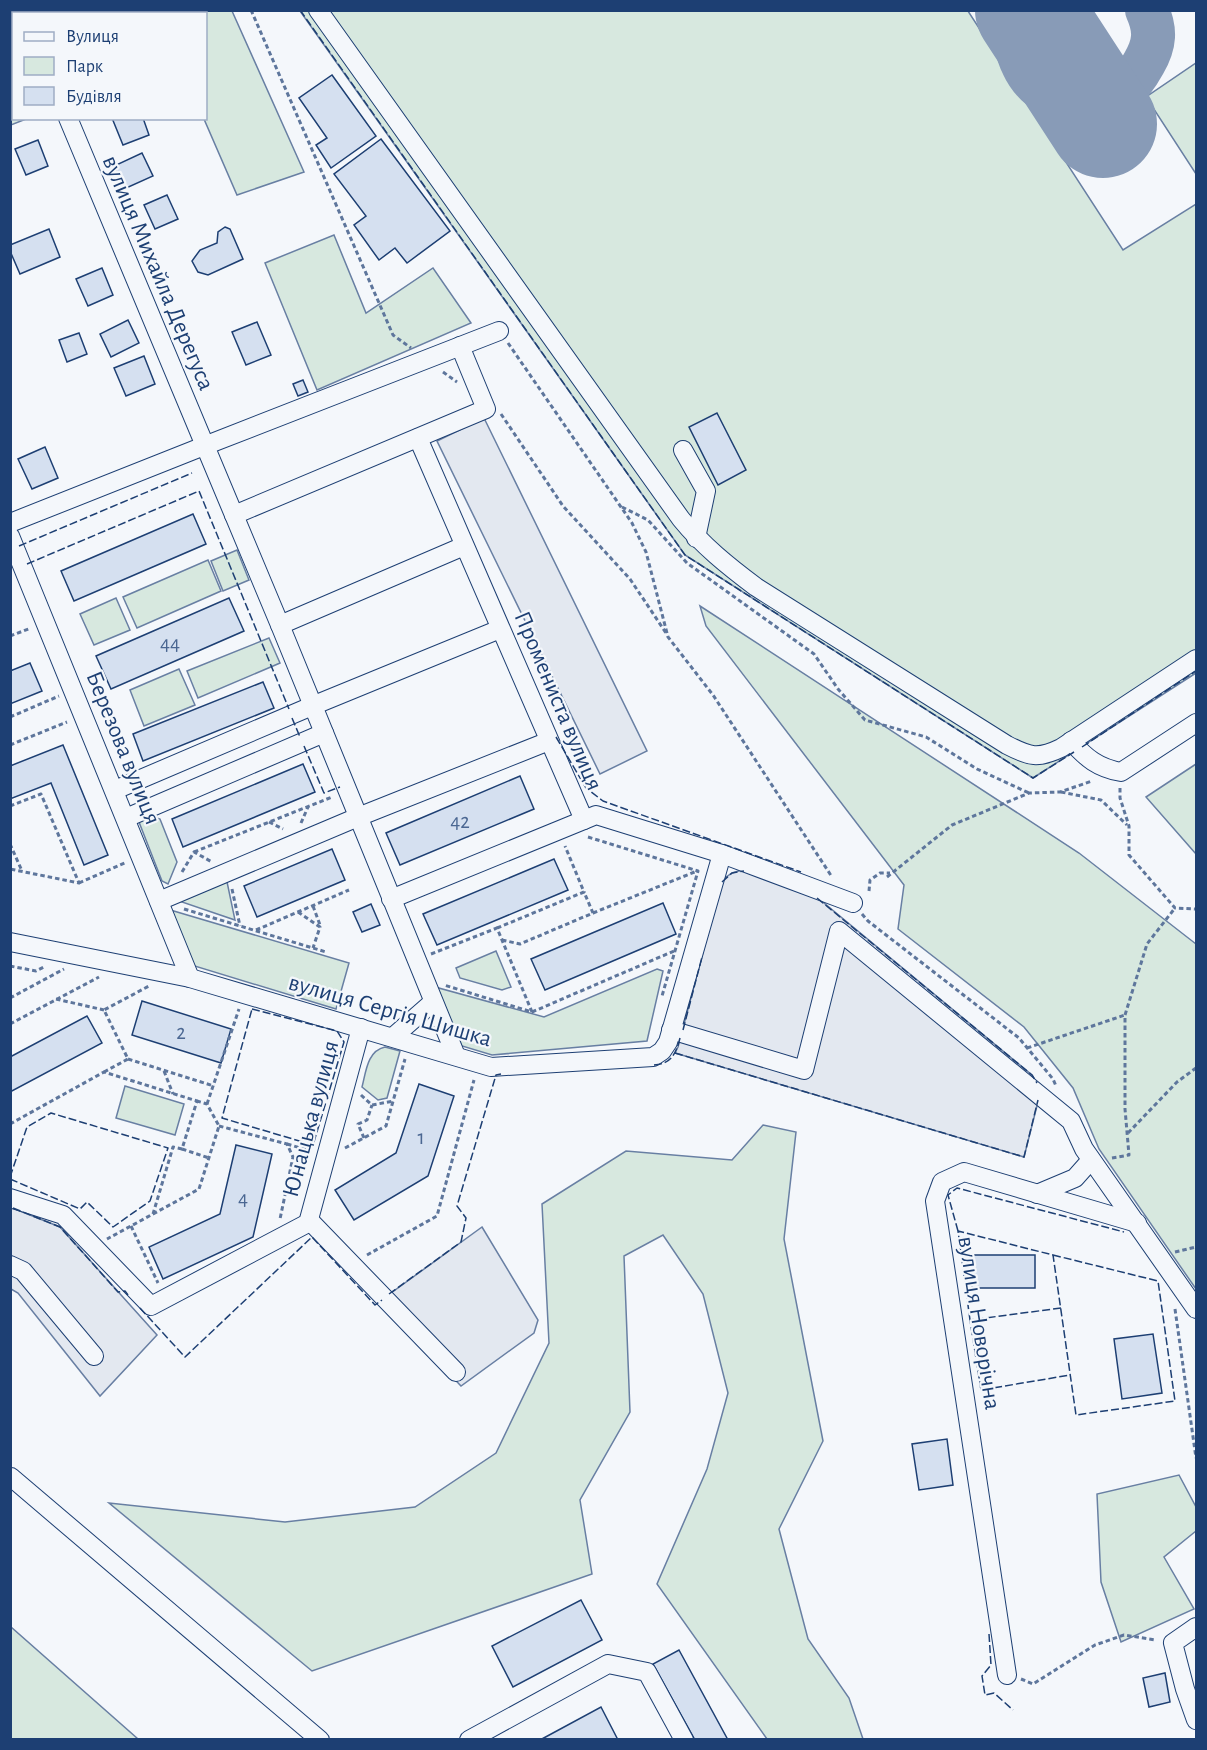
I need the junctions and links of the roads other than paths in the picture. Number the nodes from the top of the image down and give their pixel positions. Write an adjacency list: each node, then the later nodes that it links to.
1 (318, 10): 11 (street)
2 (69, 120): 6 (street, вулиця Михайла Дерегуса)
3 (499, 331): 4 (street)
4 (460, 346): 5 (street); 6 (street)
5 (418, 438): 8 (street); 12 (street, Промениста вулиця)
6 (204, 446): 8 (street, вулиця Михайла Дерегуса); 9 (street)
7 (683, 450): 11 (street)
8 (234, 516): 13 (street, вулиця Михайла Дерегуса)
9 (10, 524)
10 (10, 536): 21 (street, Березова вулиця)
11 (696, 538): 20 (street)
12 (464, 546): 13 (street); 14 (street, Промениста вулиця)
13 (280, 625): 16 (street, вулиця Михайла Дерегуса)
14 (500, 629): 16 (street); 19 (street, Промениста вулиця)
15 (1197, 659): 20 (street)
16 (312, 706): 18 (street, вулиця Михайла Дерегуса); 21 (street)
17 (1197, 723): 20 (street)
18 (324, 733): 22 (street); 23 (street, вулиця Михайла Дерегуса)
19 (549, 741): 23 (street); 24 (street, Промениста вулиця)
20 (1071, 741)
21 (115, 790): 22 (street, Березова вулиця)
22 (126, 818): 27 (street, Березова вулиця)
23 (358, 818): 26 (street, вулиця Михайла Дерегуса); 27 (street)
24 (584, 820): 25 (street, Промениста вулиця); 26 (street)
25 (722, 854): 28 (street, Промениста вулиця); 33 (street, вулиця Сергія Шишка)
26 (391, 899): 31 (street, вулиця Михайла Дерегуса)
27 (159, 901): 30 (street, Березова вулиця)
28 (853, 903)
29 (10, 942): 30 (street, вулиця Сергія Шишка)
30 (190, 978): 32 (street, вулиця Сергія Шишка)
31 (434, 1002): 34 (street); 35 (street, вулиця Михайла Дерегуса)
32 (361, 1028): 34 (street, вулиця Сергія Шишка); 39 (street, Юнацька вулиця)
33 (671, 1030): 35 (street, вулиця Сергія Шишка); 36 (street)
34 (393, 1037): 35 (street, вулиця Сергія Шишка)
35 (456, 1056)
36 (1091, 1160): 37 (street); 40 (street)
37 (1037, 1194): 40 (street, вулиця Новорічна); 47 (street, вулиця Новорічна)
38 (10, 1198): 39 (street, Юнацька вулиця)
39 (309, 1220): 44 (street)
40 (1137, 1223): 42 (street)
41 (10, 1265): 43 (street)
42 (1197, 1309)
43 (94, 1356)
44 (456, 1372)
45 (11, 1477): 49 (street)
46 (1197, 1627): 48 (street)
47 (1007, 1675)
48 (1197, 1720)
49 (320, 1740)
50 (469, 1740): 51 (street)
51 (684, 1740)

